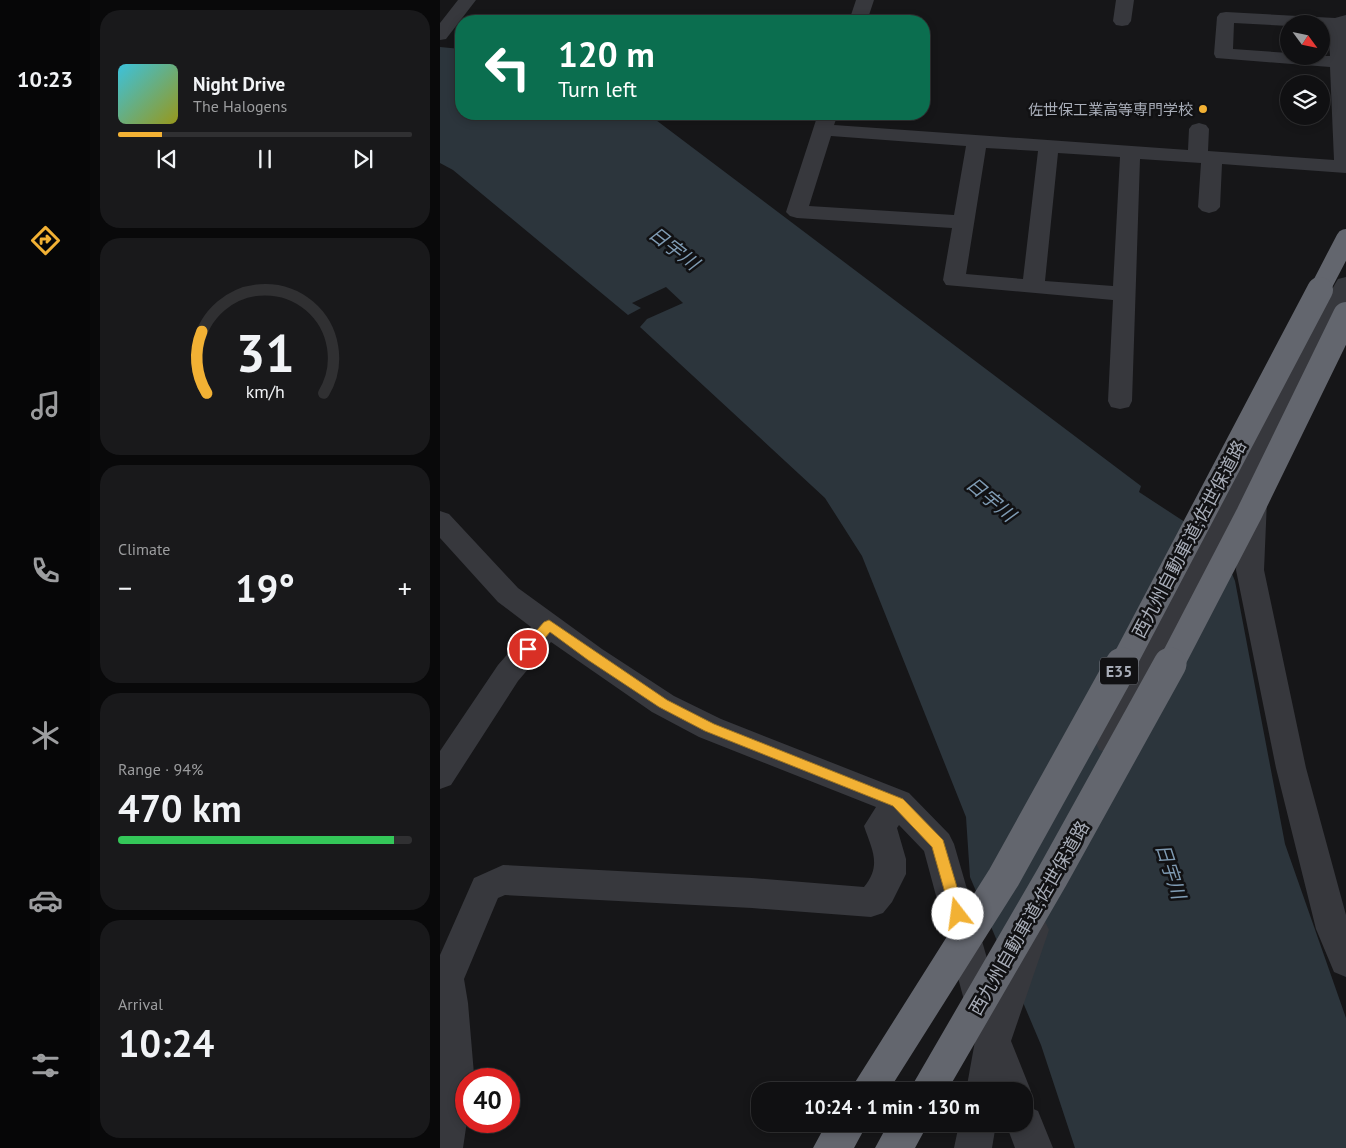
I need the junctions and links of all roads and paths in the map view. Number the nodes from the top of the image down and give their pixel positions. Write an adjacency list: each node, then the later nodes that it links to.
1 (467, 0): 5 (street)
2 (865, 0): 6 (street)
3 (1120, 0): 4 (street)
4 (1125, 0): 8 (street)
5 (455, 15)
6 (860, 15)
7 (455, 16): 10 (street)
8 (1122, 21)
9 (1342, 22): 11 (street); 11 (street)
10 (440, 35)
11 (1341, 53): 17 (street)
12 (826, 122): 14 (street); 19 (street)
13 (1199, 129): 17 (street)
14 (977, 141): 15 (street); 19 (street)
15 (1049, 146): 16 (street); 22 (street)
16 (1130, 152): 17 (street); 23 (street)
17 (1205, 157): 18 (street)
18 (1209, 206)
19 (964, 222): 22 (street)
20 (1346, 239): 33 (highway, 西九州自動車道;佐世保道路 / E35, bridge)
21 (1346, 284): 26 (street)
22 (1033, 287): 23 (street)
23 (1124, 294): 25 (street)
24 (1346, 315): 34 (highway, 西九州自動車道;佐世保道路 / E35, bridge)
25 (1120, 402)
26 (1257, 449): 31 (street); 32 (street, bridge)
27 (440, 521): 28 (street)
28 (549, 625): 29 (street); 30 (street)
29 (440, 776)
30 (898, 802): 32 (street); 41 (street)
31 (1346, 961)
32 (993, 1041): 35 (street); 36 (street)
33 (875, 1082)
34 (933, 1082)
35 (986, 1082)
36 (1009, 1082)
37 (843, 1132): 42 (highway)
38 (904, 1132): 43 (highway)
39 (976, 1132): 44 (street)
40 (1028, 1132): 45 (street)
41 (444, 1148)
42 (832, 1148)
43 (894, 1148)
44 (973, 1148)
45 (1034, 1148)

